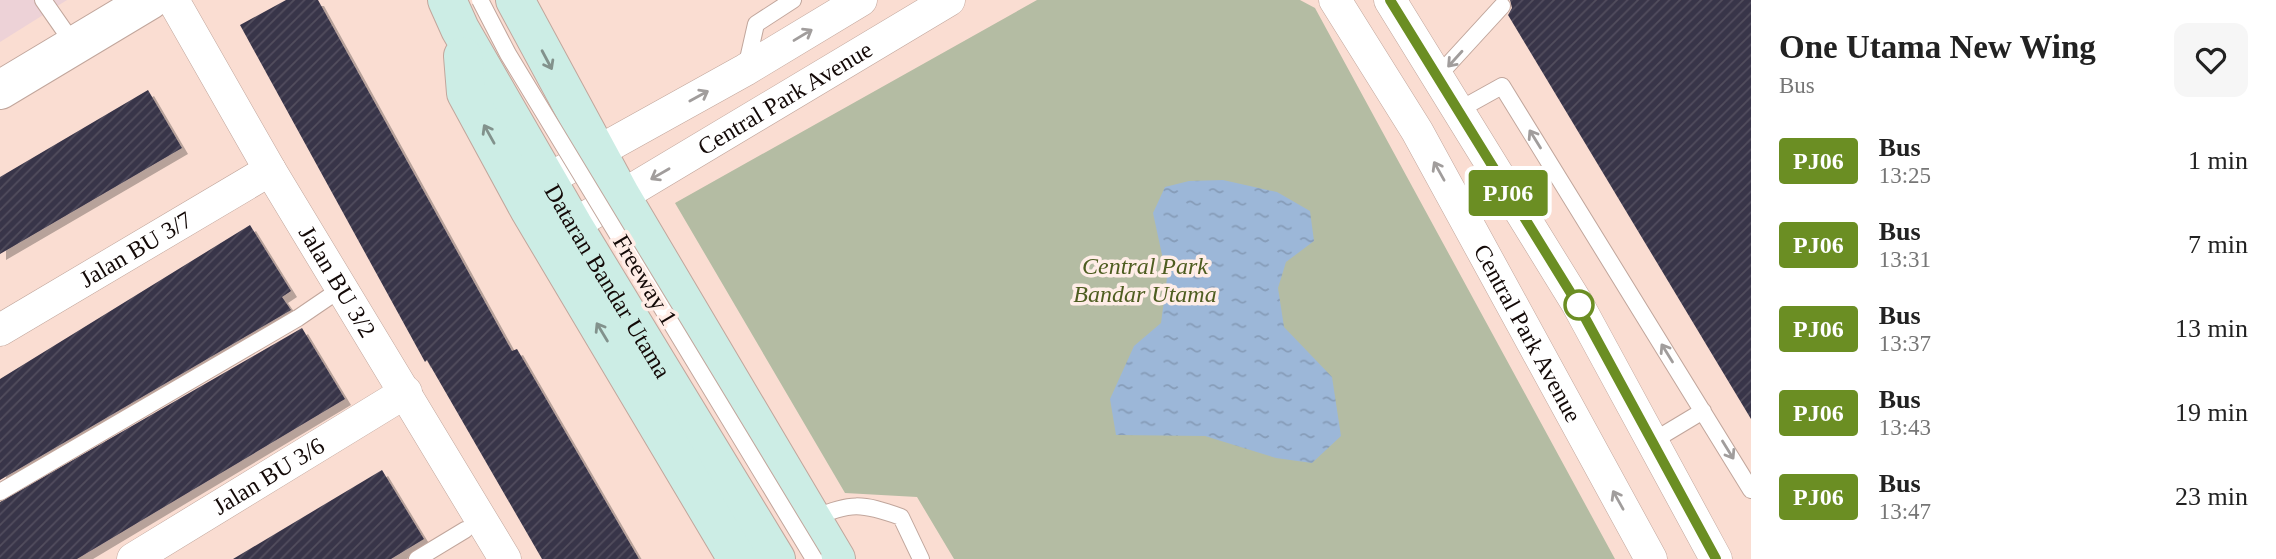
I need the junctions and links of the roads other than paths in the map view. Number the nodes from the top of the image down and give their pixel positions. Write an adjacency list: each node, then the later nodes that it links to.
1 (43, 0): 12 (lane)
2 (150, 0): 12 (street)
3 (173, 0): 18 (street, Jalan BU 3/2)
4 (515, 0): 17 (main road, one-way to 17)
5 (793, 0): 13 (lane)
6 (861, 0): 13 (street, Central Park Avenue, one-way to 6)
7 (949, 0): 20 (street, Central Park Avenue, one-way to 20)
8 (1335, 0): 41 (street, Central Park Avenue, one-way to 8)
9 (1390, 0): 14 (street)
10 (1502, 6): 14 (lane, one-way to 14)
11 (463, 10): 19 (main road, Dataran Bandar Utama); 35 (main road, one-way to 11); 38 (lane, Freeway 1, bridge)
12 (75, 46): 15 (street)
13 (746, 70): 17 (street, Central Park Avenue, one-way to 13)
14 (1436, 78): 16 (street)
15 (0, 90)
16 (1457, 111): 26 (lane, one-way to 16); 27 (street)
17 (597, 153): 19 (street, Central Park Avenue); 20 (main road)
18 (270, 170): 22 (street, Jalan BU 3/2); 24 (street, Jalan BU 3/7)
19 (547, 180): 21 (main road, Dataran Bandar Utama)
20 (621, 196): 21 (street, Central Park Avenue); 30 (main road)
21 (573, 225): 23 (main road, Dataran Bandar Utama)
22 (342, 288): 25 (street, Jalan BU 3/2); 29 (lane)
23 (631, 321): 36 (lane); 37 (main road, Dataran Bandar Utama)
24 (0, 330)
25 (405, 392): 32 (street, Jalan BU 3/6); 34 (street, Jalan BU 3/2)
26 (1703, 411): 27 (lane); 28 (lane, one-way to 28)
27 (1653, 441): 42 (street)
28 (1751, 490)
29 (0, 492)
30 (812, 519): 39 (main road); 40 (lane)
31 (465, 530): 33 (lane)
32 (133, 559)
33 (417, 559)
34 (505, 559)
35 (737, 559)
36 (765, 559)
37 (776, 559)
38 (814, 559)
39 (836, 559)
40 (921, 559)
41 (1651, 559)
42 (1716, 559)

